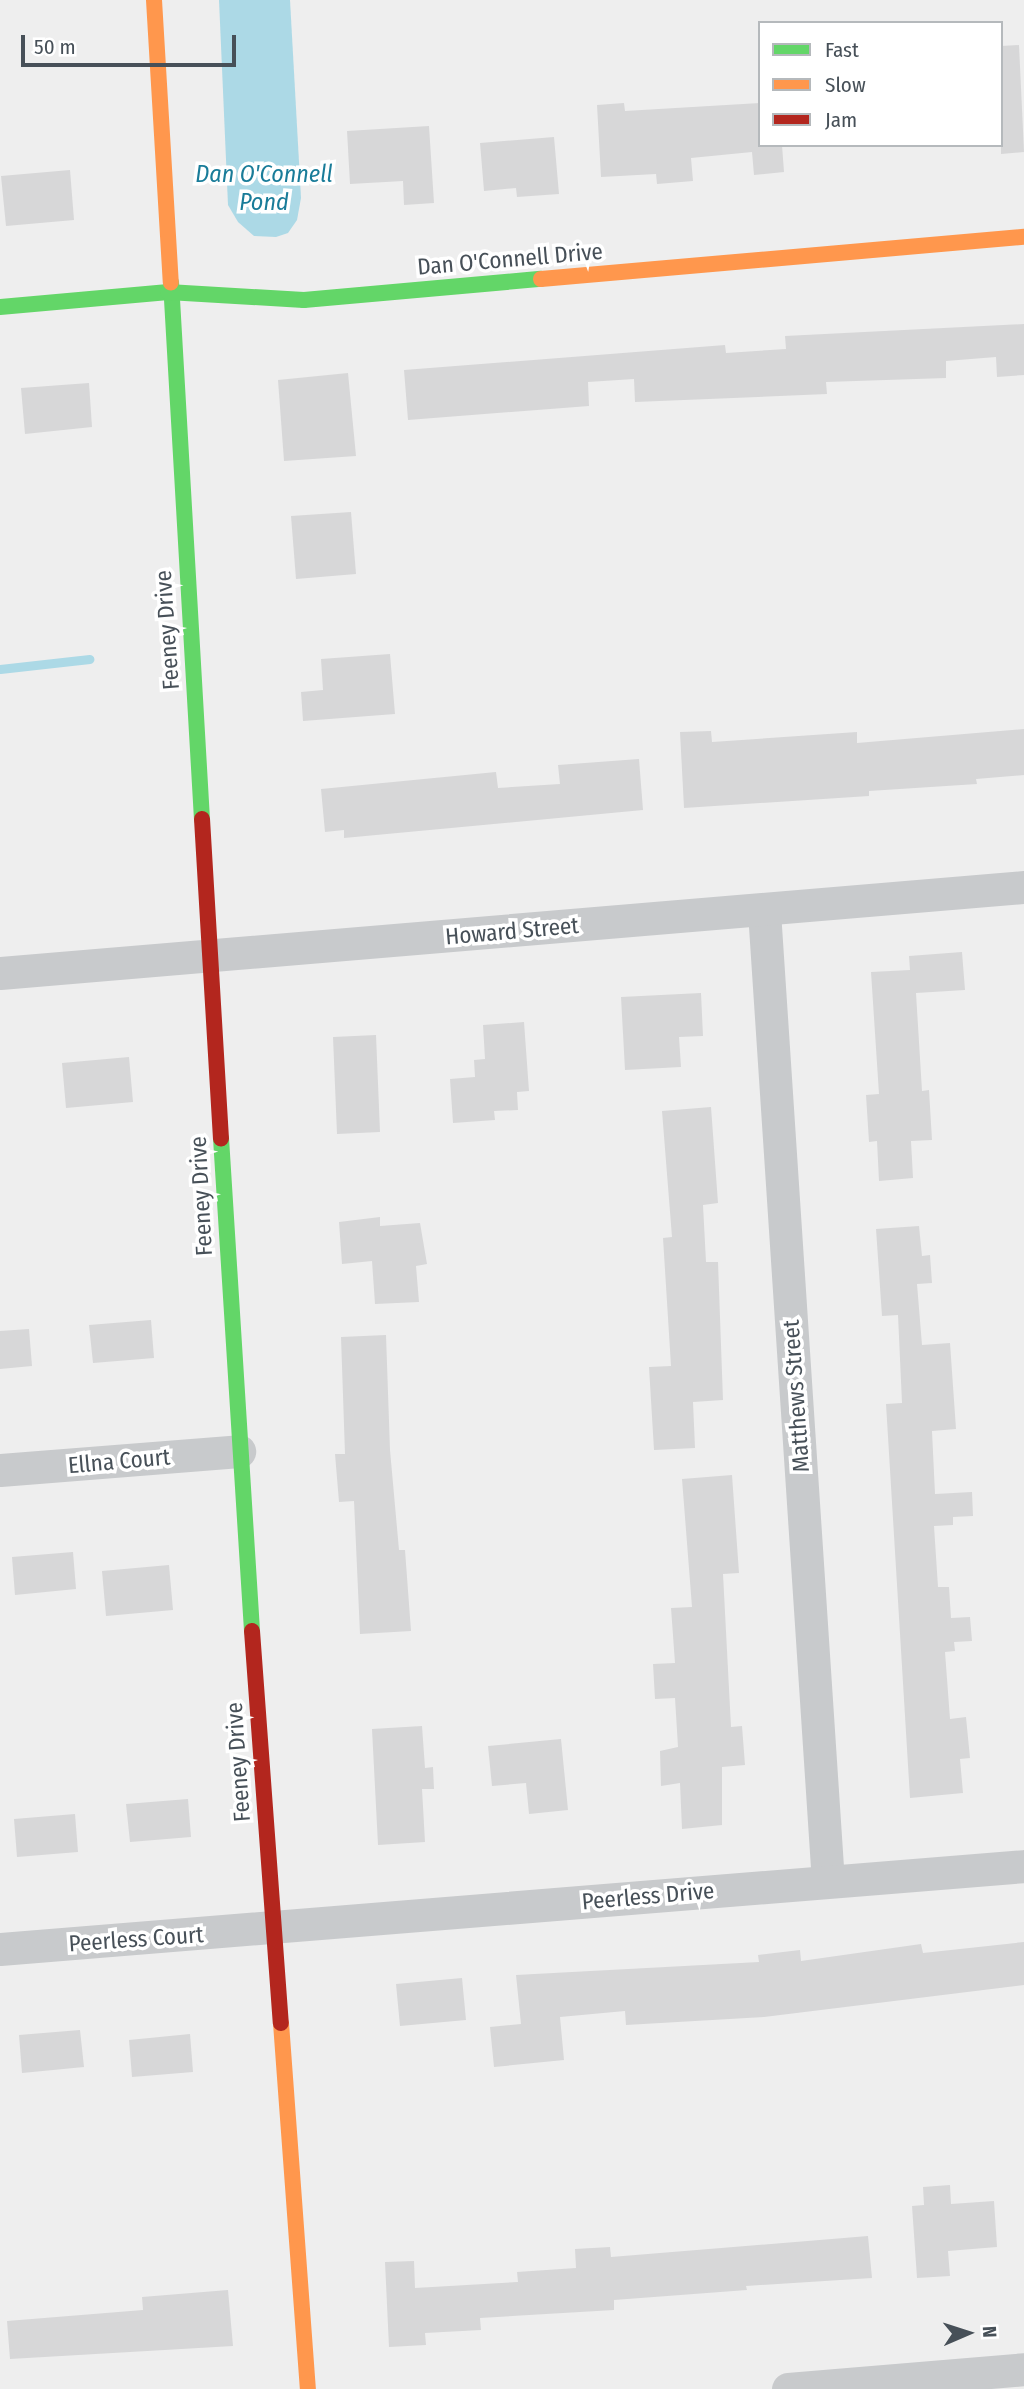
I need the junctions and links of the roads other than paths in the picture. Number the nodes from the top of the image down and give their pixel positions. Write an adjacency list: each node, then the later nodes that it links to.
1 (154, 0): 3 (street, Feeney Drive)
2 (1024, 237): 3 (street, Dan O'Connell Drive)
3 (168, 292): 4 (street, Dan O'Connell Drive); 7 (street, Feeney Drive)
4 (0, 307)
5 (1024, 887): 6 (street, Howard Street)
6 (764, 911): 7 (street, Howard Street); 12 (street, Matthews Street)
7 (211, 955): 8 (street, Howard Street); 9 (street, Feeney Drive)
8 (0, 973)
9 (239, 1451): 10 (street, Ellna Court); 13 (street, Feeney Drive)
10 (0, 1470)
11 (1024, 1866): 12 (street, Peerless Drive)
12 (828, 1881): 13 (street, Peerless Drive)
13 (273, 1928): 14 (street, Peerless Court); 16 (street, Feeney Drive)
14 (0, 1949)
15 (1024, 2369): 17 (street)
16 (308, 2389)
17 (788, 2389)

